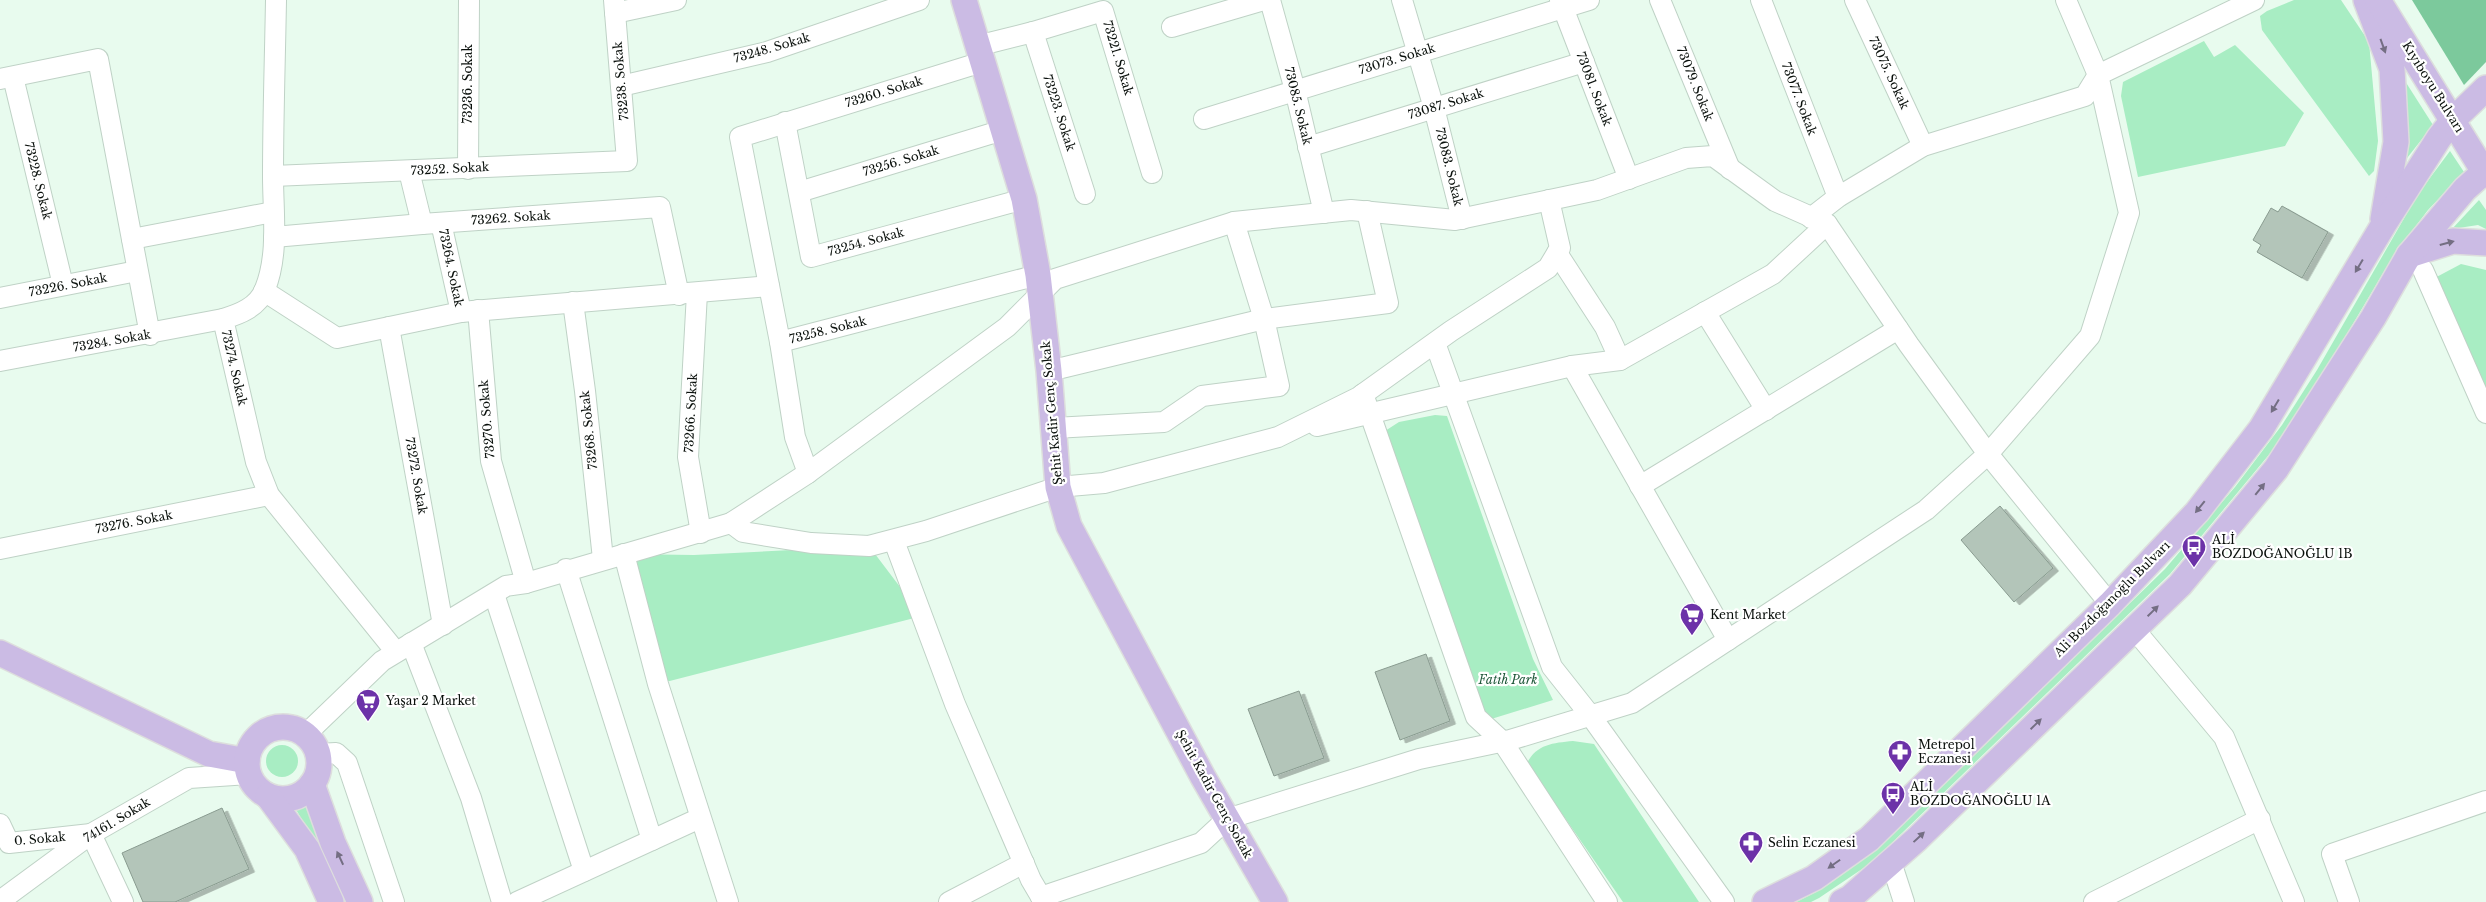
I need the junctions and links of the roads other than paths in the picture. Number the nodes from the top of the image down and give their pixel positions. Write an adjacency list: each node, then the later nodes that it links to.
1 (276, 0): 42 (street, 73274. Sokak)
2 (469, 0): 38 (street, 73236. Sokak)
3 (676, 0): 18 (street)
4 (919, 0): 26 (street, 73248. Sokak)
5 (964, 0): 22 (main road, Şehit Kadir Genç Sokak)
6 (1264, 0): 19 (street)
7 (1270, 0): 28 (street, 73085. Sokak)
8 (1402, 0): 21 (street, 73083. Sokak)
9 (1589, 0): 17 (street, 73073. Sokak)
10 (1660, 0): 39 (street, 73079. Sokak)
11 (1761, 0): 46 (street, 73077. Sokak)
12 (1855, 0): 34 (street, 73075. Sokak)
13 (2066, 0): 24 (street)
14 (2366, 0): 56 (main road, one-way to 56)
15 (2378, 0): 32 (main road, Kıyıboyu Bulvarı)
16 (2247, 1): 24 (street)
17 (1562, 4): 21 (street, 73073. Sokak); 23 (street, 73081. Sokak)
18 (615, 6): 26 (street, 73238. Sokak)
19 (1172, 27)
20 (1033, 32): 22 (street, 73221. Sokak); 41 (street, 73221. Sokak); 45 (street, 73223. Sokak)
21 (1418, 52): 28 (street, 73073. Sokak); 29 (street, 73083. Sokak)
22 (980, 54): 31 (street, 73260. Sokak); 33 (main road, Şehit Kadir Genç Sokak)
23 (1584, 62): 29 (street, 73087. Sokak); 43 (street, 73081. Sokak)
24 (2098, 75): 34 (street); 90 (street)
25 (7, 78): 58 (street); 64 (street, 73228. Sokak)
26 (621, 86): 36 (street, 73238. Sokak)
27 (2486, 88): 32 (main road, Ali Bozdoğanoğlu Bulvarı)
28 (1295, 90): 30 (street, 73073. Sokak); 35 (street, 73085. Sokak)
29 (1434, 108): 35 (street, 73087. Sokak); 52 (street, 73083. Sokak)
30 (1204, 118)
31 (785, 122): 44 (street, 73254. Sokak); 65 (street, 73258. Sokak)
32 (2456, 124): 37 (main road, Kıyıboyu Bulvarı); 56 (main road, Ali Bozdoğanoğlu Bulvarı)
33 (1004, 130): 44 (street, 73256. Sokak); 47 (main road, Şehit Kadir Genç Sokak)
34 (1923, 146): 46 (street)
35 (1308, 147): 51 (street, 73085. Sokak)
36 (627, 161): 38 (street, 73252. Sokak)
37 (2484, 168): 61 (main road)
38 (468, 169): 40 (street, 73252. Sokak)
39 (1730, 169): 43 (street); 53 (street)
40 (409, 171): 42 (street, 73252. Sokak); 55 (street, 73264. Sokak)
41 (1152, 173)
42 (273, 176): 50 (street, 73274. Sokak)
43 (1629, 179): 48 (street)
44 (799, 192): 47 (street, 73254. Sokak)
45 (1085, 194)
46 (1838, 197): 53 (street)
47 (1024, 199): 63 (main road, Şehit Kadir Genç Sokak)
48 (1550, 200): 52 (street); 60 (street)
49 (1367, 211): 51 (street); 52 (street); 73 (street)
50 (273, 212): 57 (street, 73274. Sokak); 58 (street)
51 (1324, 213): 54 (street)
52 (1462, 219)
53 (1819, 221): 71 (street); 75 (street)
54 (1234, 222): 63 (street); 73 (street)
55 (432, 223): 57 (street, 73262. Sokak); 67 (street, 73262. Sokak); 70 (street, 73264. Sokak)
56 (2384, 224): 104 (main road, Ali Bozdoğanoğlu Bulvarı, one-way to 104)
57 (274, 237): 66 (street, 73274. Sokak)
58 (132, 239): 62 (street)
59 (2486, 243): 61 (main road, one-way to 59)
60 (1557, 253): 78 (street); 79 (street)
61 (2416, 262): 86 (street); 106 (main road, one-way to 61)
62 (137, 271): 64 (street, 73226. Sokak); 76 (street)
63 (1039, 283): 77 (street, 73258. Sokak); 82 (main road, Şehit Kadir Genç Sokak); 91 (street)
64 (63, 286): 68 (street, 73226. Sokak)
65 (769, 286): 67 (street); 77 (street, 73258. Sokak)
66 (264, 291): 72 (street, 73274. Sokak); 74 (street)
67 (688, 294): 69 (street); 96 (street, 73266. Sokak)
68 (0, 298)
69 (573, 302): 70 (street); 100 (street, 73268. Sokak)
70 (469, 311): 74 (street); 102 (street, 73270. Sokak)
71 (1706, 312): 79 (street); 85 (street)
72 (223, 319): 76 (street, 73284. Sokak); 94 (street, 73274. Sokak)
73 (1264, 319): 82 (street); 88 (street)
74 (389, 327): 105 (street, 73272. Sokak)
75 (1898, 329): 85 (street); 90 (street)
76 (150, 335): 80 (street, 73284. Sokak)
77 (780, 342): 91 (street)
78 (1435, 342): 83 (street); 84 (street)
79 (1620, 360): 81 (street)
80 (0, 361)
81 (1572, 366): 84 (street); 92 (street)
82 (1049, 371): 88 (main road, Şehit Kadir Genç Sokak)
83 (1363, 394): 87 (street); 89 (street)
84 (1454, 394): 87 (street); 110 (street)
85 (1766, 410): 92 (street)
86 (2486, 413)
87 (1370, 414): 89 (street); 111 (street)
88 (1054, 428): 93 (main road, Şehit Kadir Genç Sokak)
89 (1282, 435): 93 (street)
90 (1988, 454): 104 (street); 107 (street)
91 (808, 473): 95 (street)
92 (1640, 486): 107 (street)
93 (1058, 487): 97 (street); 118 (main road, Şehit Kadir Genç Sokak)
94 (269, 495): 98 (street, 73276. Sokak); 108 (street, 73274. Sokak)
95 (731, 522): 96 (street); 97 (street)
96 (701, 533): 99 (street)
97 (894, 541): 125 (street)
98 (0, 549)
99 (624, 554): 100 (street); 117 (street)
100 (603, 559): 101 (street)
101 (566, 569): 102 (street); 122 (street)
102 (526, 583): 103 (street)
103 (494, 594): 105 (street); 126 (street)
104 (2110, 604): 140 (main road, Ali Bozdoğanoğlu Bulvarı, one-way to 140)
105 (443, 625): 108 (street)
106 (2134, 629): 119 (street); 124 (main road, one-way to 106)
107 (1728, 640): 110 (street)
108 (404, 647): 112 (street); 133 (street, 73274. Sokak)
109 (0, 653): 113 (main road)
110 (1590, 715): 111 (street); 139 (street)
111 (1502, 741): 118 (street); 138 (street)
112 (312, 745): 113 (main road); 114 (main road); 132 (street)
113 (248, 767): 115 (main road); 121 (street, 74161. Sokak)
114 (312, 784): 115 (main road); 131 (main road, one-way to 114)
115 (268, 796): 130 (main road)
116 (2486, 801): 145 (street)
117 (700, 818): 122 (street); 135 (street)
118 (1227, 819): 127 (street); 137 (main road, Şehit Kadir Genç Sokak)
119 (2260, 819): 143 (street); 144 (street)
120 (0, 824): 123 (street, 0. Sokak)
121 (91, 834): 123 (street, 0. Sokak); 128 (street, 74161. Sokak); 129 (street)
122 (652, 840): 126 (street)
123 (5, 846)
124 (1891, 862): 141 (main road); 142 (street)
125 (1024, 864): 127 (street); 136 (street)
126 (584, 871): 134 (street)
127 (1043, 899)
128 (0, 901)
129 (123, 902)
130 (332, 902)
131 (360, 902)
132 (394, 902)
133 (502, 902)
134 (517, 902)
135 (728, 902)
136 (949, 902)
137 (1275, 902)
138 (1607, 902)
139 (1724, 902)
140 (1765, 902)
141 (1842, 902)
142 (1904, 902)
143 (2094, 902)
144 (2294, 902)
145 (2349, 902)

